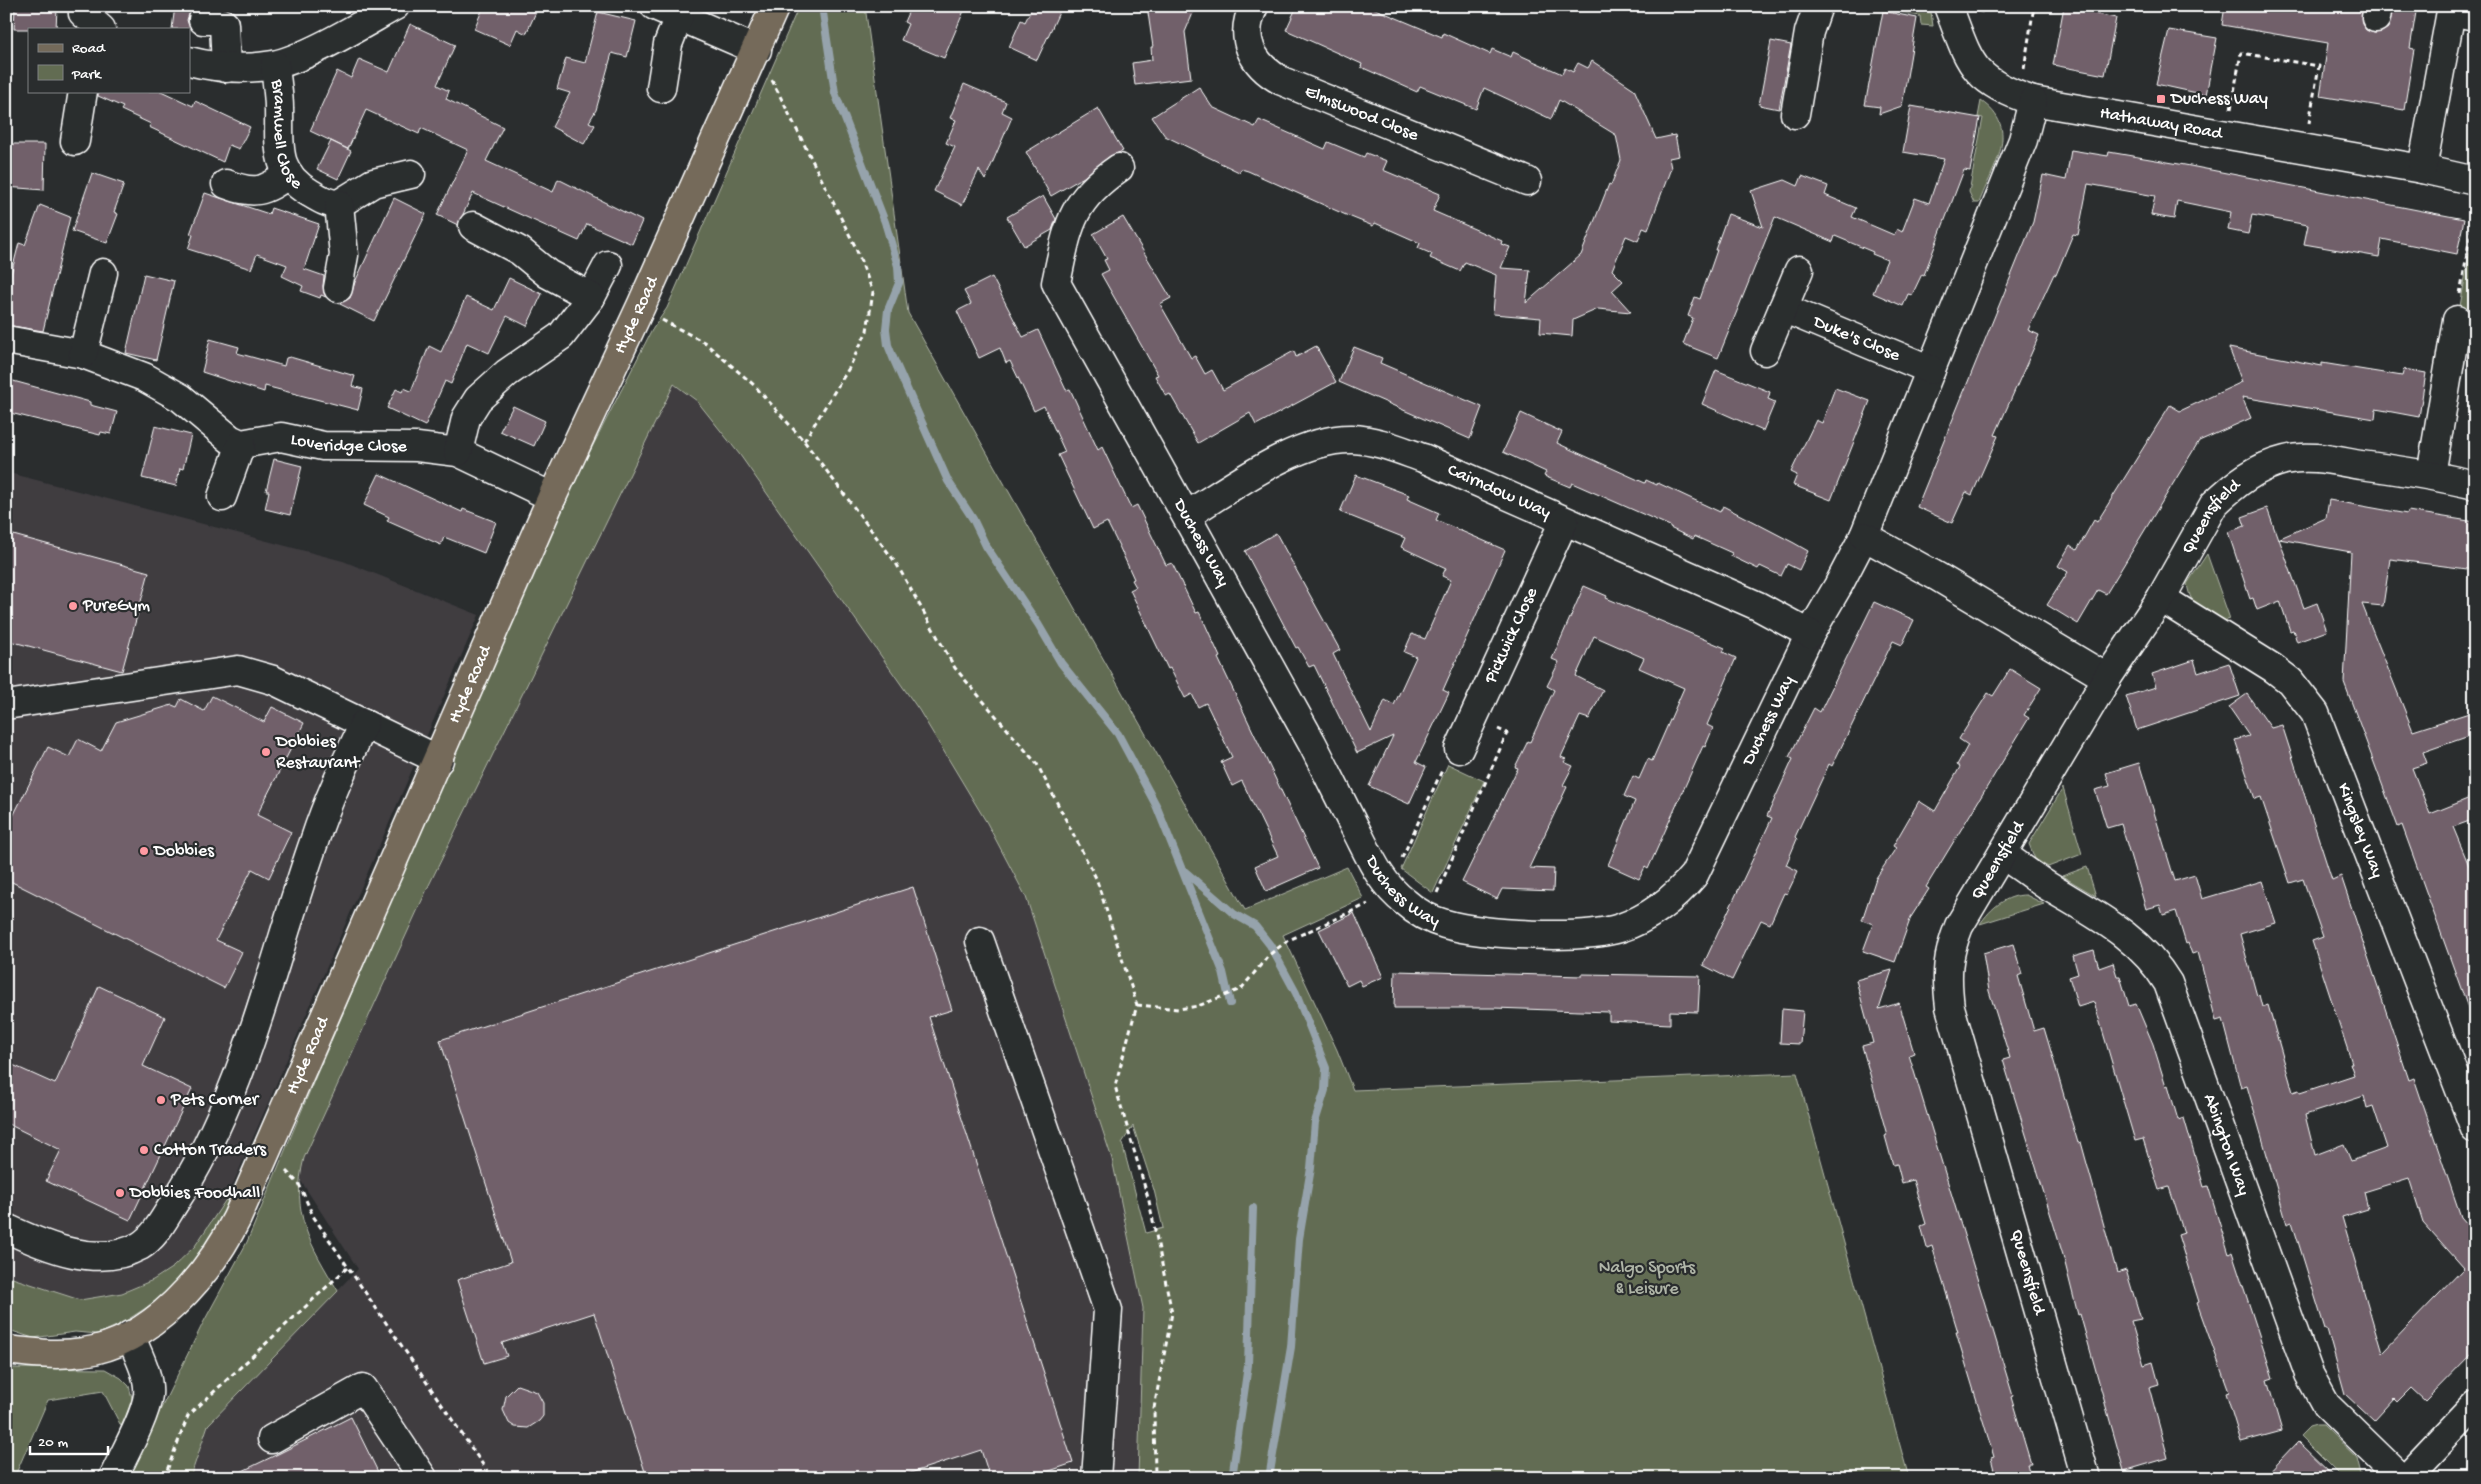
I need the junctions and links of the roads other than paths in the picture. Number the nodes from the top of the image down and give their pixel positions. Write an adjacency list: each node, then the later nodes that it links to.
1 (395, 6): 11 (street, Bramwell Close)
2 (775, 6): 9 (main road, Hyde Road)
3 (1254, 6): 22 (street, Elmswood Close)
4 (1818, 6): 16 (street)
5 (1948, 6): 15 (street, Hathaway Road)
6 (667, 11): 9 (street); 13 (street)
7 (2460, 11): 19 (street)
8 (203, 20): 12 (street)
9 (757, 50): 43 (main road, Hyde Road)
10 (190, 61): 12 (street, Bramwell Close)
11 (275, 65): 12 (street, Bramwell Close); 20 (street, Bramwell Close)
12 (226, 68)
13 (661, 88)
14 (83, 92): 17 (street)
15 (2026, 99): 19 (street, Hathaway Road); 37 (street, Duchess Way)
16 (1795, 114)
17 (75, 141)
18 (1119, 168): 44 (street, Duchess Way)
19 (2422, 169): 23 (street, Hathaway Road)
20 (289, 174): 24 (street); 25 (street, Bramwell Close)
21 (411, 174): 25 (street)
22 (1527, 181)
23 (2475, 181)
24 (226, 184)
25 (339, 204): 30 (street)
26 (473, 226): 31 (street)
27 (608, 265): 31 (street)
28 (1799, 270): 32 (street)
29 (103, 273): 36 (street)
30 (338, 288)
31 (591, 297): 39 (street)
32 (1783, 308): 35 (street); 37 (street, Duke's Close)
33 (2457, 320): 40 (street)
34 (6, 340): 36 (street)
35 (1765, 351)
36 (83, 354): 38 (street)
37 (1931, 370): 46 (street, Duchess Way)
38 (241, 444): 39 (street, Loveridge Close); 42 (street)
39 (458, 452): 43 (street, Loveridge Close)
40 (2431, 475): 41 (street, Queensfield); 47 (street, Queensfield)
41 (2475, 485)
42 (222, 496)
43 (552, 497): 53 (main road, Hyde Road)
44 (1187, 515): 45 (street, Cairndow Way); 48 (street, Duchess Way)
45 (1564, 521): 48 (street, Cairndow Way); 52 (street, Pickwick Close)
46 (1864, 536): 48 (street, Duchess Way); 49 (street)
47 (2161, 598): 49 (street, Queensfield); 56 (street, Kingsley Way)
48 (1810, 634)
49 (2107, 678): 54 (street, Queensfield)
50 (6, 705): 51 (street)
51 (364, 724): 53 (street); 57 (street)
52 (1459, 749)
53 (439, 760): 58 (main road, Hyde Road)
54 (2002, 854): 65 (street, Queensfield); 66 (street, Abington Way)
55 (980, 941): 64 (street)
56 (2475, 1129)
57 (6, 1228)
58 (130, 1336): 59 (main road, Hyde Road); 62 (street)
59 (6, 1350)
60 (2475, 1405): 67 (street)
61 (272, 1439): 63 (street)
62 (113, 1478)
63 (423, 1478)
64 (1096, 1478)
65 (2086, 1478)
66 (2400, 1478)
67 (2406, 1478)

